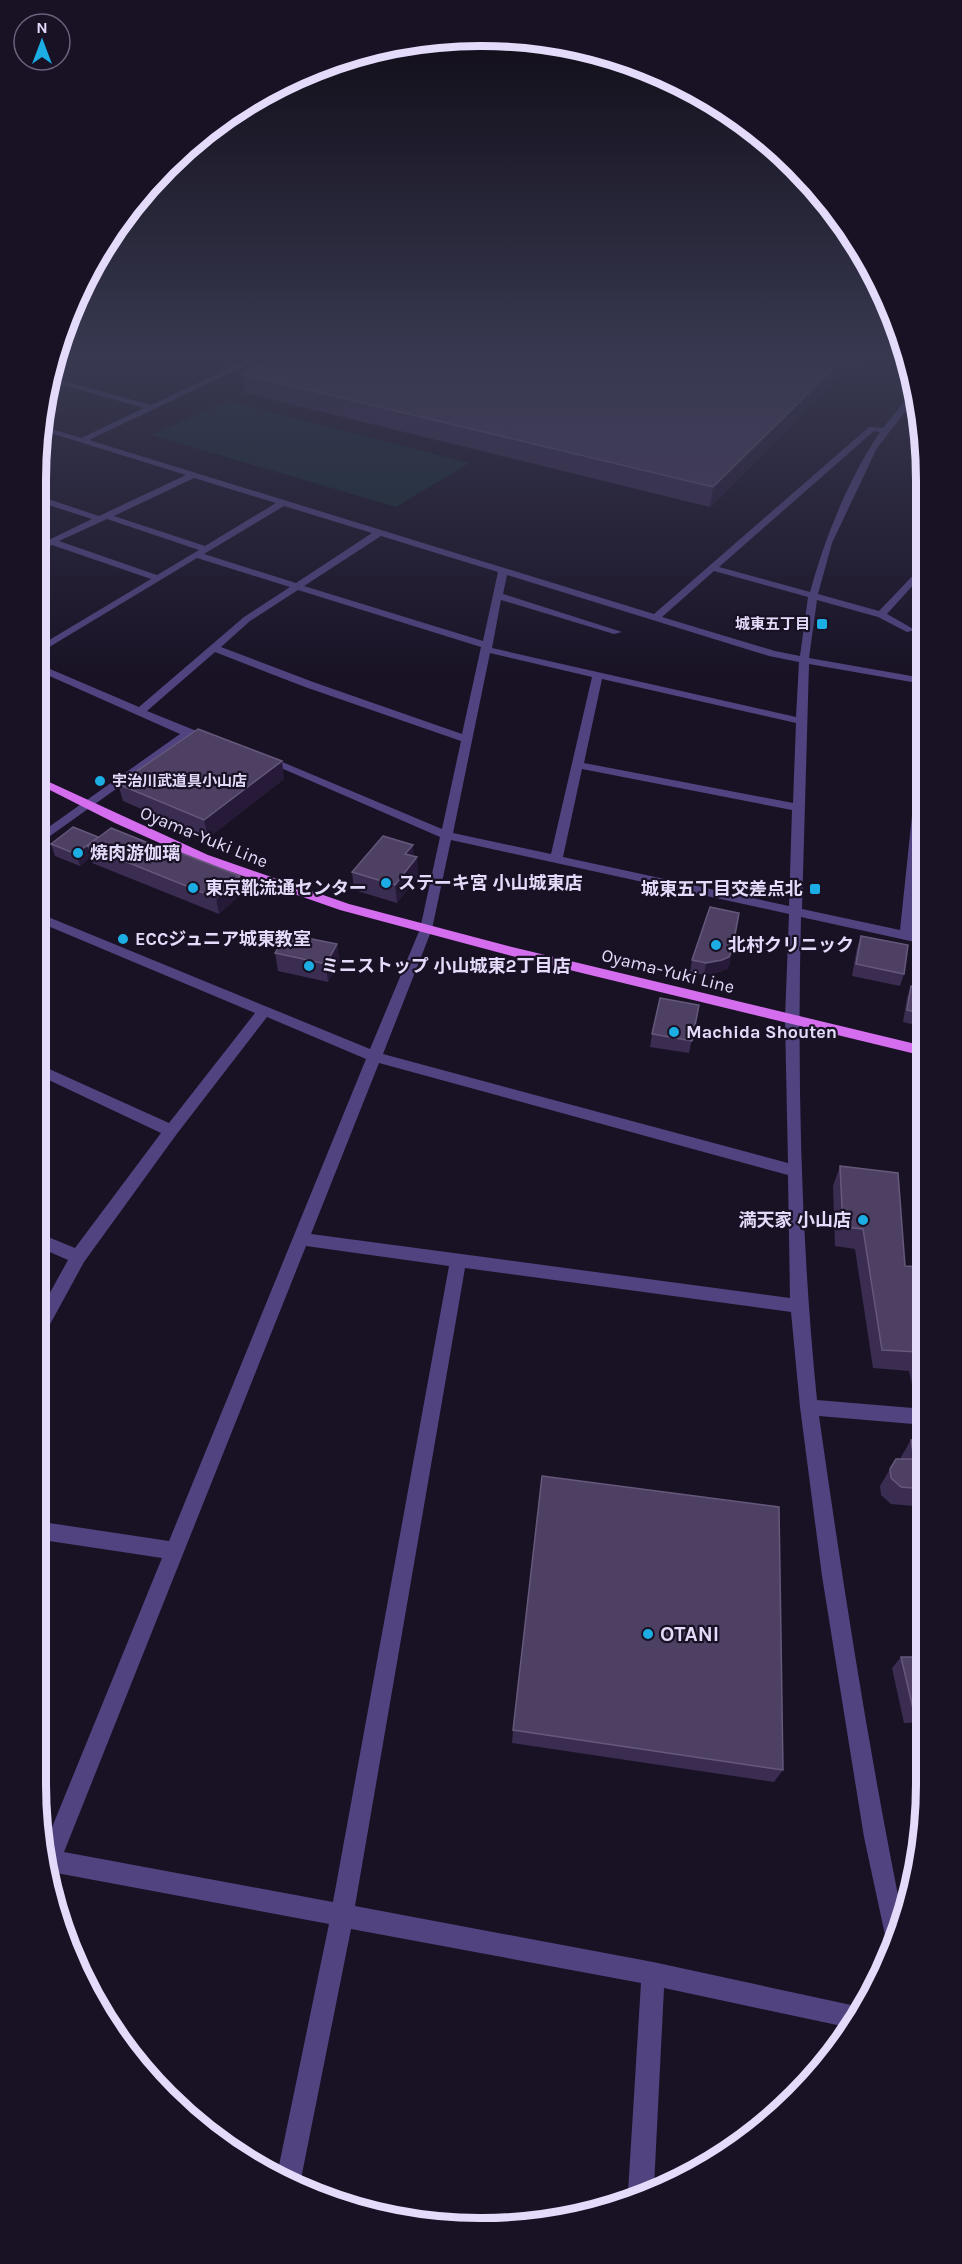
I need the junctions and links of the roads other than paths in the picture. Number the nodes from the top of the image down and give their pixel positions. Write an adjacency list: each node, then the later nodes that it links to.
1 (168, 466): 4 (street)
2 (830, 466): 12 (street)
3 (864, 466): 18 (street)
4 (196, 474): 6 (street); 7 (street)
5 (46, 501): 7 (street)
6 (282, 503): 8 (street); 11 (street)
7 (103, 518): 9 (street); 11 (street)
8 (380, 532): 13 (street); 16 (street)
9 (52, 542): 10 (street); 15 (street)
10 (46, 545)
11 (201, 552): 15 (street); 16 (street)
12 (714, 568): 18 (street); 20 (street)
13 (503, 570): 17 (street); 20 (street)
14 (916, 575): 19 (street)
15 (158, 578): 23 (street)
16 (296, 585): 24 (street); 25 (street)
17 (498, 596): 22 (street); 25 (street)
18 (813, 597): 19 (street); 26 (street)
19 (881, 615): 21 (street)
20 (656, 617): 26 (street)
21 (910, 630)
22 (617, 632)
23 (46, 646)
24 (214, 648): 30 (street); 33 (street)
25 (488, 648): 28 (street); 33 (street)
26 (804, 660): 29 (street); 31 (street)
27 (46, 670): 30 (street)
28 (598, 674): 31 (street); 36 (street)
29 (916, 680)
30 (140, 712): 32 (street)
31 (801, 721): 39 (street)
32 (188, 733): 34 (street); 38 (street)
33 (468, 740): 41 (street)
34 (218, 743)
35 (249, 753): 41 (street)
36 (577, 765): 39 (street); 43 (street)
37 (46, 784): 38 (main road, Oyama-Yuki Line)
38 (85, 805): 40 (street); 46 (main road, Oyama-Yuki Line)
39 (798, 808): 44 (street)
40 (46, 834)
41 (446, 835): 43 (street); 46 (street)
42 (916, 852): 47 (street)
43 (556, 861): 44 (street)
44 (795, 912): 47 (street); 50 (street)
45 (46, 920): 49 (street)
46 (426, 929): 50 (main road, Oyama-Yuki Line); 52 (street)
47 (906, 935): 48 (street)
48 (916, 938)
49 (264, 1011): 52 (street); 54 (street)
50 (792, 1020): 51 (main road, Oyama-Yuki Line); 55 (street)
51 (916, 1049)
52 (375, 1057): 55 (street); 56 (street)
53 (46, 1073): 54 (street)
54 (171, 1131): 58 (street)
55 (794, 1171): 60 (street)
56 (301, 1239): 59 (street); 65 (street)
57 (46, 1243): 58 (street)
58 (78, 1257): 61 (street)
59 (458, 1260): 60 (street); 68 (street)
60 (799, 1306): 62 (street)
61 (46, 1316)
62 (809, 1407): 63 (street); 69 (street)
63 (916, 1416)
64 (46, 1532): 65 (street)
65 (175, 1551): 66 (street)
66 (52, 1852)
67 (54, 1861): 68 (street)
68 (342, 1917): 70 (street); 72 (street)
69 (892, 1922)
70 (653, 1974): 71 (street); 73 (street)
71 (848, 2015)
72 (290, 2174)
73 (641, 2186)

